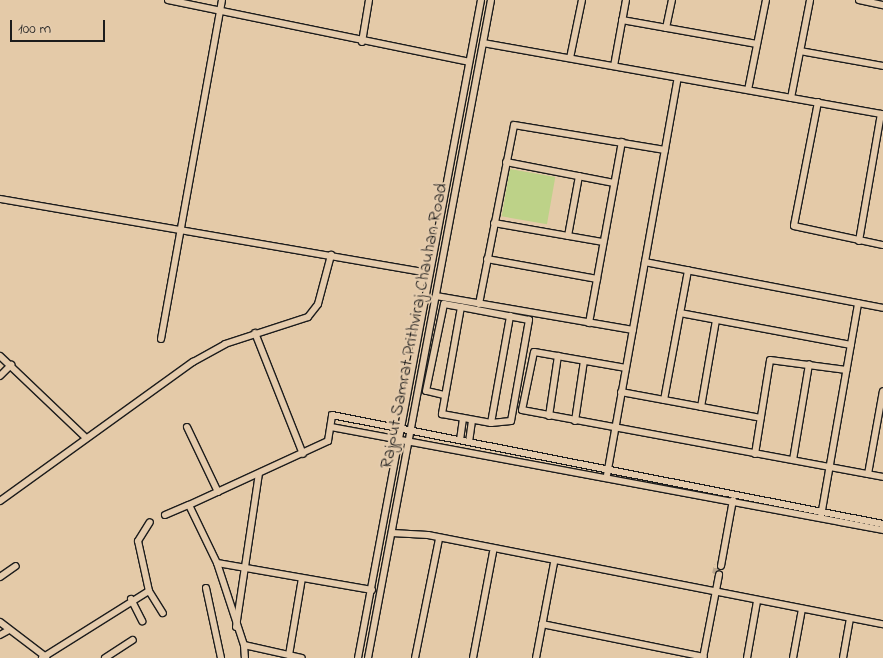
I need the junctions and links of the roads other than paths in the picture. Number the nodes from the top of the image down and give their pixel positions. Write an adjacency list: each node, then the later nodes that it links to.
1 (168, 0): 13 (street)
2 (222, 0): 13 (street)
3 (369, 0): 16 (street)
4 (481, 0): 21 (street, Rajput Samrat Prithviraj Chauhan Road)
5 (491, 0): 17 (street, Rajput Samrat Prithviraj Chauhan Road)
6 (582, 0): 20 (street)
7 (626, 0): 14 (street)
8 (672, 0): 15 (street)
9 (766, 0): 18 (street)
10 (810, 0): 19 (street)
11 (860, 0): 12 (street)
12 (883, 5)
13 (220, 11): 16 (street); 36 (street)
14 (622, 20): 15 (street); 22 (street)
15 (666, 28): 18 (street)
16 (362, 42): 21 (street)
17 (483, 43): 20 (street); 47 (street, Rajput Samrat Prithviraj Chauhan Road)
18 (757, 44): 25 (street)
19 (800, 51): 23 (street); 26 (street)
20 (570, 58): 22 (street)
21 (470, 62): 45 (street, Rajput Samrat Prithviraj Chauhan Road)
22 (614, 66): 24 (street)
23 (883, 66)
24 (678, 78): 25 (street); 30 (street)
25 (748, 90): 26 (street)
26 (791, 98): 27 (street)
27 (818, 102): 28 (street); 38 (street)
28 (882, 114): 38 (street)
29 (622, 142): 30 (street); 31 (street); 33 (street)
30 (665, 150): 43 (street)
31 (506, 162): 32 (street); 35 (street)
32 (578, 176): 33 (street); 37 (street)
33 (614, 183): 39 (street)
34 (0, 199): 36 (street)
35 (494, 223): 37 (street); 42 (street)
36 (178, 227): 41 (street); 58 (street)
37 (568, 236): 39 (street)
38 (859, 241): 40 (street)
39 (604, 242): 46 (street)
40 (883, 245)
41 (331, 255): 45 (street); 57 (street)
42 (487, 259): 46 (street); 49 (street)
43 (645, 262): 44 (street); 56 (street)
44 (688, 270): 48 (street); 52 (street)
45 (429, 273): 81 (street, Rajput Samrat Prithviraj Chauhan Road)
46 (597, 279): 55 (street)
47 (436, 296): 49 (street); 83 (street, Rajput Samrat Prithviraj Chauhan Road)
48 (858, 303): 51 (street); 59 (street)
49 (479, 304): 55 (street)
50 (461, 307): 53 (street); 70 (street); 70 (street)
51 (883, 308)
52 (680, 313): 54 (street); 71 (street)
53 (510, 316): 78 (street); 78 (street)
54 (716, 320): 59 (street); 72 (street)
55 (589, 323): 56 (street)
56 (633, 330): 65 (street)
57 (255, 333): 84 (street); 89 (street)
58 (160, 339)
59 (851, 345): 66 (street)
60 (0, 356): 64 (street)
61 (558, 356): 62 (street); 73 (street); 73 (street)
62 (584, 361): 65 (street); 77 (street)
63 (808, 364): 66 (street); 74 (street); 91 (street)
64 (11, 365): 67 (street); 84 (street)
65 (626, 368): 69 (street)
66 (846, 370): 92 (street)
67 (0, 376)
68 (883, 391): 94 (street)
69 (622, 392): 71 (street); 82 (street)
70 (444, 395): 75 (street)
71 (664, 400): 72 (street)
72 (701, 407): 74 (street)
73 (549, 416): 77 (street)
74 (761, 418): 90 (street)
75 (463, 419): 76 (street); 86 (street)
76 (472, 420): 78 (street); 88 (street)
77 (574, 421): 82 (street)
78 (491, 423)
79 (187, 427): 97 (street)
80 (330, 427): 81 (street); 85 (street); 89 (street)
81 (402, 428): 83 (street); 85 (street, Rajput Samrat Prithviraj Chauhan Road)
82 (615, 428): 90 (street); 95 (street)
83 (411, 430): 86 (street); 87 (street, Rajput Samrat Prithviraj Chauhan Road)
84 (86, 438): 99 (street)
85 (400, 440): 87 (street); 118 (street, Rajput Samrat Prithviraj Chauhan Road)
86 (460, 440): 88 (street)
87 (409, 442): 95 (street); 106 (street, Rajput Samrat Prithviraj Chauhan Road)
88 (469, 442): 95 (street)
89 (303, 454): 93 (street)
90 (755, 454): 91 (street)
91 (793, 460): 92 (street)
92 (830, 467): 94 (street); 102 (street)
93 (259, 474): 97 (street); 113 (street)
94 (868, 474): 96 (street)
95 (607, 475): 98 (street)
96 (883, 477)
97 (218, 492): 100 (street)
98 (731, 499): 102 (street); 111 (street)
99 (0, 501)
100 (189, 505): 101 (street); 109 (street)
101 (165, 515)
102 (821, 515): 104 (street); 105 (street)
103 (150, 522): 119 (street)
104 (883, 524)
105 (883, 530)
106 (392, 533): 107 (street); 143 (street, Rajput Samrat Prithviraj Chauhan Road)
107 (437, 539): 108 (street); 144 (street)
108 (493, 552): 110 (street); 145 (street)
109 (217, 563): 113 (street); 130 (street)
110 (554, 563): 120 (street); 128 (street)
111 (719, 565)
112 (16, 566): 115 (street)
113 (244, 568): 116 (street); 130 (street)
114 (717, 575): 120 (street)
115 (0, 577)
116 (302, 578): 118 (street); 135 (street)
117 (206, 588): 139 (street)
118 (372, 590): 142 (street, Rajput Samrat Prithviraj Chauhan Road)
119 (149, 591): 121 (street); 124 (street)
120 (713, 593): 122 (street); 137 (street)
121 (131, 599): 126 (street); 136 (street)
122 (757, 601): 123 (street); 147 (street)
123 (802, 609): 125 (street); 148 (street)
124 (163, 613)
125 (850, 619): 129 (street); 149 (street)
126 (142, 621)
127 (0, 622): 131 (street)
128 (542, 624): 137 (street); 146 (street)
129 (883, 624)
130 (236, 627): 134 (street)
131 (9, 630): 132 (street); 136 (street)
132 (0, 635)
133 (133, 640): 138 (street)
134 (244, 645): 135 (street); 140 (street)
135 (289, 655): 141 (street)
136 (44, 657)
137 (704, 657)
138 (105, 658)
139 (222, 658)
140 (245, 658)
141 (302, 658)
142 (358, 658)
143 (368, 658)
144 (415, 658)
145 (473, 658)
146 (536, 658)
147 (747, 658)
148 (793, 658)
149 (843, 658)

